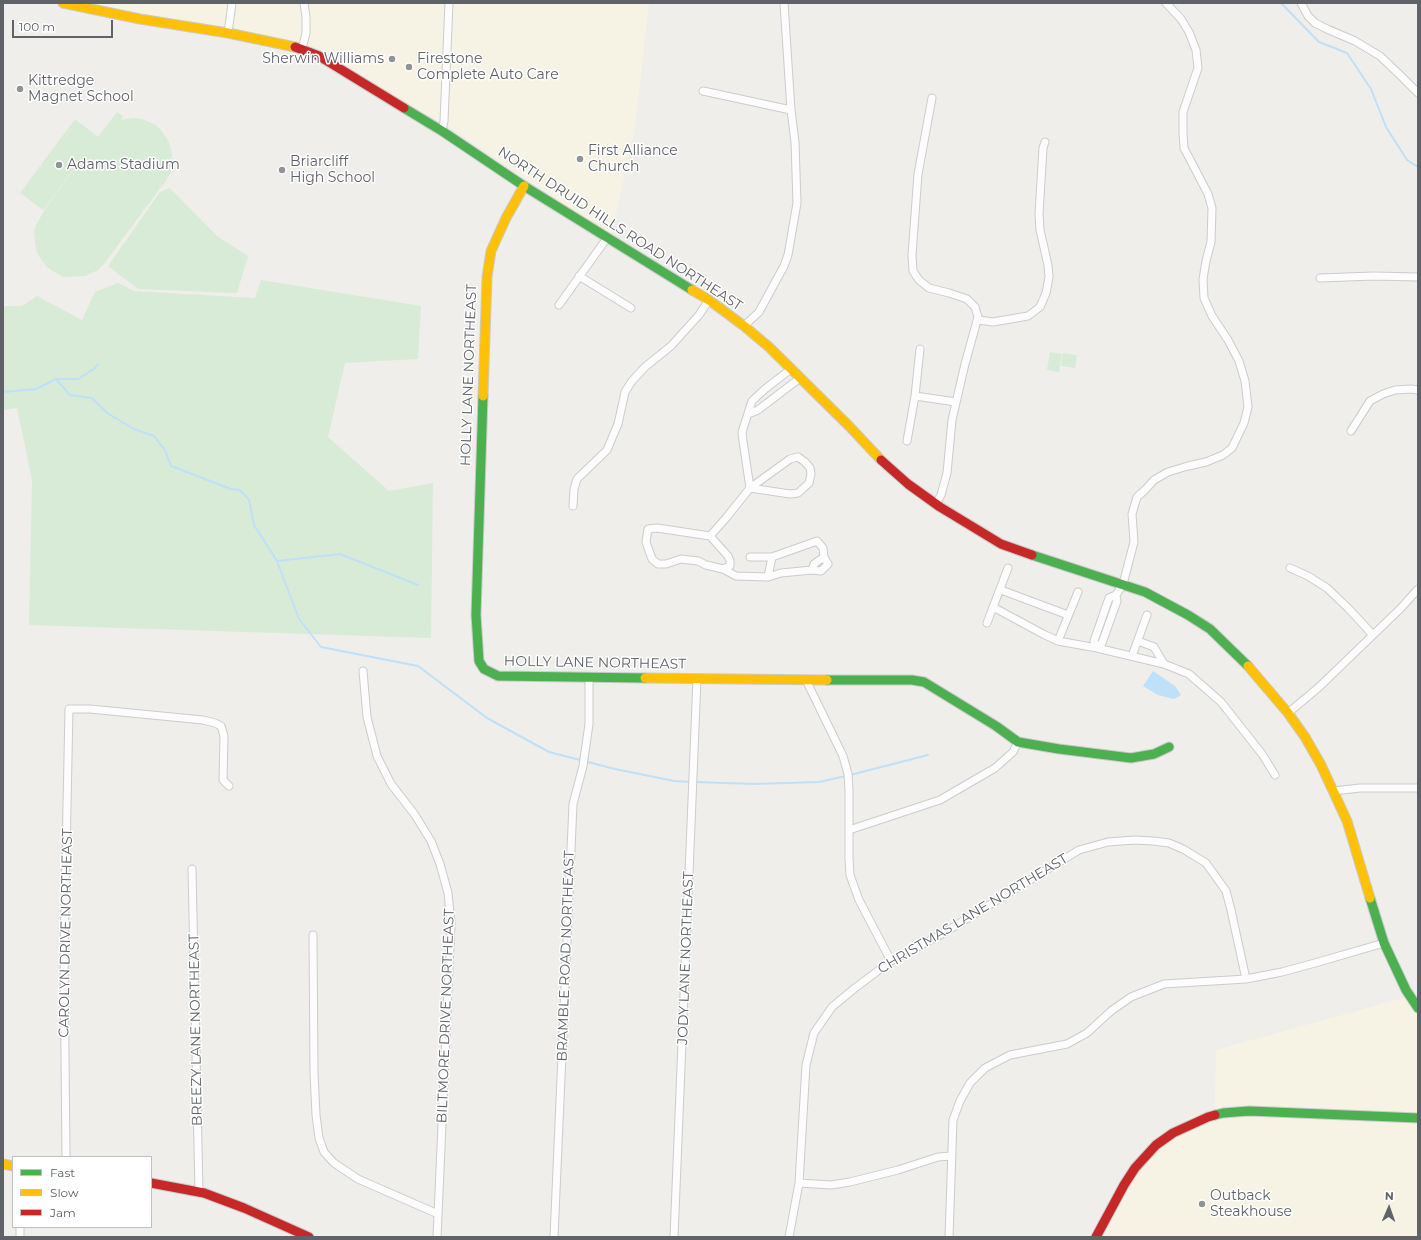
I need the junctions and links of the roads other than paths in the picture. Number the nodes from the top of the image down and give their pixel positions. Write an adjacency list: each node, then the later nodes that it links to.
1 (63, 3): 8 (main road, NORTH DRUID HILLS ROAD NORTHEAST)
2 (232, 3): 8 (street)
3 (304, 3): 9 (street)
4 (449, 3): 14 (street)
5 (784, 3): 13 (street)
6 (1166, 3): 45 (street)
7 (1301, 3): 11 (street)
8 (228, 33): 9 (main road, NORTH DRUID HILLS ROAD NORTHEAST)
9 (302, 49): 14 (main road, NORTH DRUID HILLS ROAD NORTHEAST)
10 (703, 91): 13 (street)
11 (1418, 93)
12 (932, 98): 24 (street)
13 (791, 110): 25 (street)
14 (442, 131): 16 (main road, NORTH DRUID HILLS ROAD NORTHEAST)
15 (1045, 142): 24 (street)
16 (524, 186): 17 (main road, NORTH DRUID HILLS ROAD NORTHEAST); 63 (main road, HOLLY LANE NORTHEAST)
17 (607, 238): 18 (street); 21 (main road, NORTH DRUID HILLS ROAD NORTHEAST)
18 (580, 276): 22 (street); 23 (street)
19 (1418, 277): 20 (street)
20 (1320, 278)
21 (709, 300): 25 (main road, NORTH DRUID HILLS ROAD NORTHEAST); 37 (street)
22 (559, 305)
23 (631, 308)
24 (978, 320): 31 (street)
25 (744, 326): 27 (main road, NORTH DRUID HILLS ROAD NORTHEAST)
26 (920, 349): 30 (street)
27 (791, 369): 28 (main road, NORTH DRUID HILLS ROAD NORTHEAST); 32 (street)
28 (800, 378): 32 (street); 36 (main road, NORTH DRUID HILLS ROAD NORTHEAST)
29 (1418, 390): 33 (street)
30 (915, 396): 31 (street); 34 (street)
31 (956, 402): 36 (street)
32 (748, 414): 35 (street)
33 (1351, 431)
34 (907, 441)
35 (750, 488): 35 (street); 38 (street)
36 (936, 504): 45 (main road, NORTH DRUID HILLS ROAD NORTHEAST)
37 (573, 506)
38 (710, 536): 43 (street); 43 (street)
39 (750, 557): 40 (street)
40 (772, 557): 44 (street); 44 (street)
41 (1008, 568): 47 (street)
42 (1290, 568): 56 (street)
43 (723, 569): 44 (street)
44 (768, 577)
45 (1123, 584): 49 (street); 66 (main road, NORTH DRUID HILLS ROAD NORTHEAST)
46 (1418, 589): 56 (street)
47 (1001, 590): 50 (street); 51 (street)
48 (1078, 592): 51 (street)
49 (1116, 595): 53 (street); 54 (street)
50 (993, 607): 55 (street); 57 (street)
51 (1068, 615): 57 (street)
52 (1147, 615): 58 (street)
53 (1102, 619): 54 (street); 59 (street)
54 (1110, 622): 59 (street)
55 (988, 623)
56 (1373, 635): 66 (street)
57 (1058, 641): 59 (street)
58 (1138, 641): 60 (street); 61 (street)
59 (1097, 648): 60 (street)
60 (1132, 656): 61 (street)
61 (1164, 664): 69 (street)
62 (363, 671): 86 (street, BILTMORE DRIVE NORTHEAST)
63 (589, 677): 64 (main road, HOLLY LANE NORTHEAST); 89 (street, BRAMBLE ROAD NORTHEAST)
64 (697, 679): 65 (main road, HOLLY LANE NORTHEAST); 90 (street, JODY LANE NORTHEAST)
65 (806, 680): 67 (main road, HOLLY LANE NORTHEAST); 73 (street)
66 (1288, 713): 72 (main road, NORTH DRUID HILLS ROAD NORTHEAST)
67 (1018, 742): 68 (main road); 73 (street)
68 (1168, 747)
69 (1275, 775)
70 (229, 786): 81 (street, CAROLYN DRIVE NORTHEAST)
71 (1418, 788): 72 (street)
72 (1334, 791): 76 (main road, NORTH DRUID HILLS ROAD NORTHEAST)
73 (849, 830): 77 (street)
74 (192, 869): 85 (street, BREEZY LANE NORTHEAST)
75 (313, 935): 86 (street)
76 (1384, 943): 78 (street); 79 (main road, NORTH DRUID HILLS ROAD NORTHEAST)
77 (891, 961): 78 (street, CHRISTMAS LANE NORTHEAST); 84 (street, CHRISTMAS LANE NORTHEAST)
78 (1246, 979): 82 (street)
79 (1418, 1008)
80 (1418, 1118): 93 (main road)
81 (66, 1156)
82 (951, 1156): 84 (street); 92 (street)
83 (152, 1183): 85 (main road)
84 (799, 1183): 91 (street, CHRISTMAS LANE NORTHEAST)
85 (199, 1191): 87 (main road)
86 (438, 1214): 88 (street, BILTMORE DRIVE NORTHEAST)
87 (309, 1237)
88 (438, 1237)
89 (554, 1237)
90 (674, 1237)
91 (789, 1237)
92 (950, 1237)
93 (1096, 1237)

